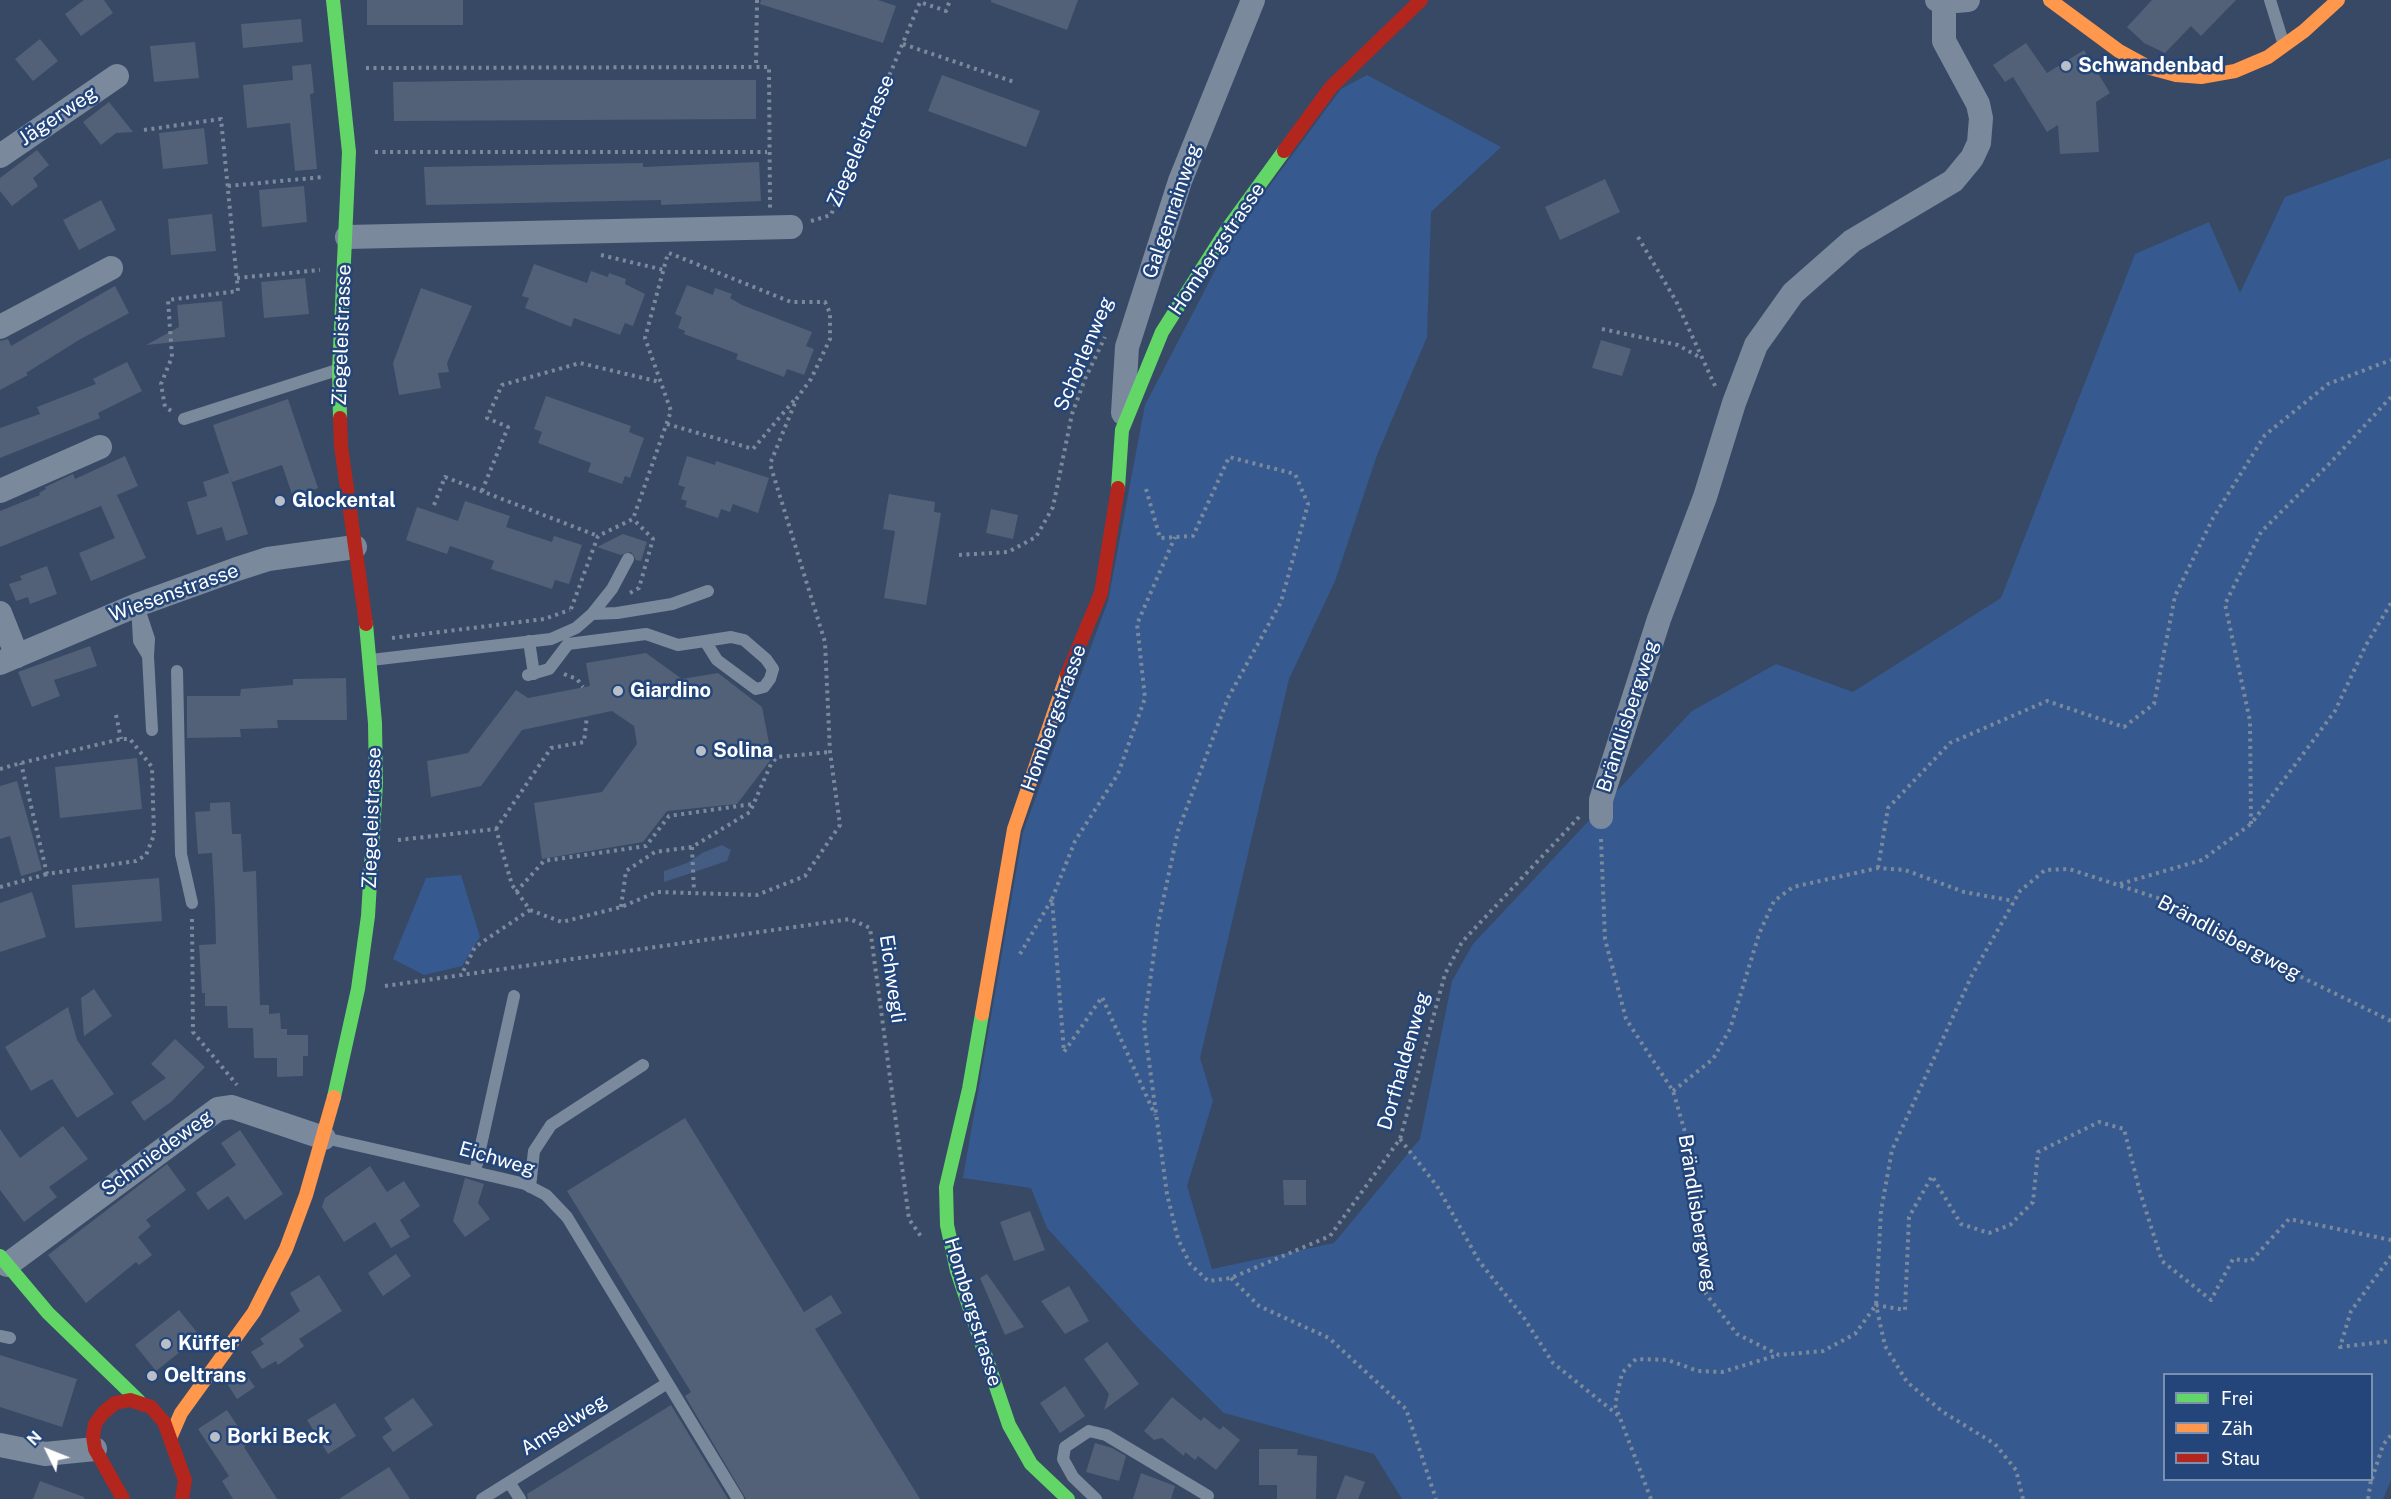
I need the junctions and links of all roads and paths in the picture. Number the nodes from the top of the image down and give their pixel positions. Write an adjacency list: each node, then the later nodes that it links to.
1 (333, 0): 15 (street, Ziegeleistrasse)
2 (757, 0): 14 (path)
3 (950, 0): 10 (path, Ziegeleistrasse)
4 (1253, 0): 47 (street, Galgenrainweg)
5 (1421, 0): 47 (street, Hombergstrasse)
6 (1968, 0): 11 (street)
7 (2050, 0): 13 (street)
8 (2270, 0): 13 (lane)
9 (2338, 0): 13 (street)
10 (917, 1): 12 (path, Ziegeleistrasse)
11 (1940, 1): 44 (street, Brändlisbergweg)
12 (903, 44): 17 (path); 24 (path, Ziegeleistrasse)
13 (2284, 47)
14 (756, 67): 15 (path); 20 (path)
15 (341, 69): 19 (street, Ziegeleistrasse)
16 (117, 76): 21 (street, Jägerweg)
17 (1014, 82)
18 (144, 130): 23 (path)
19 (348, 152): 20 (path); 22 (street, Ziegeleistrasse)
20 (767, 152): 24 (path)
21 (0, 156)
22 (348, 174): 23 (path); 26 (street, Ziegeleistrasse)
23 (228, 186): 33 (path)
24 (780, 227): 25 (street, Ziegeleistrasse)
25 (676, 229): 26 (street, Ziegeleistrasse); 29 (path)
26 (346, 237): 30 (street, Ziegeleistrasse)
27 (1638, 237): 38 (path)
28 (591, 253): 32 (path)
29 (668, 253): 32 (path); 34 (path)
30 (344, 267): 33 (path); 40 (street, Ziegeleistrasse)
31 (111, 268): 35 (street)
32 (664, 270): 41 (path)
33 (237, 278): 45 (path)
34 (825, 302)
35 (0, 327)
36 (1110, 327): 57 (path, Schörlenweg)
37 (1602, 329): 38 (path)
38 (1700, 358): 44 (path)
39 (2391, 360): 88 (path)
40 (339, 370): 45 (lane); 56 (street, Ziegeleistrasse)
41 (661, 382): 46 (path); 51 (path)
42 (2391, 397): 84 (path)
43 (796, 398): 46 (path)
44 (1734, 403): 83 (street, Brändlisbergweg)
45 (184, 419)
46 (666, 424): 53 (path)
47 (1122, 430): 140 (street, Hombergstrasse)
48 (100, 447): 50 (street)
49 (1145, 485): 55 (path)
50 (0, 491)
51 (482, 491): 52 (path); 54 (path)
52 (434, 505)
53 (633, 519): 54 (path); 64 (path)
54 (598, 536): 62 (path)
55 (1175, 537): 94 (path); 106 (path)
56 (355, 547): 61 (street, Wiesenstrasse); 66 (street, Ziegeleistrasse)
57 (959, 555)
58 (628, 559): 64 (lane)
59 (708, 591): 64 (lane)
60 (2391, 603): 84 (path)
61 (137, 605): 70 (street, Wiesenstrasse); 77 (lane)
62 (571, 609): 64 (path); 66 (path)
63 (0, 613): 70 (street)
64 (592, 614): 65 (lane)
65 (576, 628): 67 (lane); 69 (lane)
66 (367, 634): 71 (street, Ziegeleistrasse)
67 (529, 641): 71 (lane); 72 (lane)
68 (705, 641): 68 (lane); 69 (lane)
69 (568, 644): 72 (lane)
70 (8, 659)
71 (370, 660): 100 (street, Ziegeleistrasse)
72 (549, 669): 74 (path)
73 (177, 671): 96 (lane)
74 (583, 687)
75 (116, 715): 78 (path)
76 (587, 716): 85 (path)
77 (152, 730)
78 (121, 739): 80 (path); 89 (path)
79 (830, 752): 82 (path)
80 (21, 763): 81 (path); 89 (path)
81 (0, 769)
82 (753, 804): 87 (path); 92 (path)
83 (1601, 808): 104 (path, Brändlisbergweg); 108 (path, Dorfhaldenweg)
84 (2251, 825): 90 (path)
85 (496, 829): 86 (path); 92 (path)
86 (388, 841)
87 (692, 847): 93 (path); 97 (path)
88 (1878, 868): 95 (path); 104 (path)
89 (47, 874): 91 (path)
90 (2118, 885): 95 (path, Brändlisbergweg); 102 (path, Brändlisbergweg)
91 (0, 887)
92 (516, 892): 99 (path)
93 (694, 892)
94 (1052, 899): 98 (path); 106 (path)
95 (2014, 901): 116 (path, Brändlisbergweg)
96 (192, 903): 105 (path)
97 (621, 907)
98 (1017, 961)
99 (460, 976): 100 (path, Eichwegli); 112 (path, Eichwegli)
100 (358, 989): 107 (street, Ziegeleistrasse)
101 (514, 996): 109 (lane)
102 (2391, 1021)
103 (643, 1065): 110 (lane)
104 (1673, 1091): 119 (path, Brändlisbergweg)
105 (251, 1113): 107 (street, Schmiedeweg); 114 (street, Schmiedeweg)
106 (1157, 1119): 115 (path)
107 (324, 1138): 109 (lane, Eichweg); 120 (street, Ziegeleistrasse)
108 (1400, 1139): 115 (path, Dorfhaldenweg); 126 (path)
109 (475, 1172): 110 (lane, Eichweg)
110 (530, 1187): 121 (lane, Eichweg)
111 (2391, 1240): 116 (path)
112 (926, 1245)
113 (2391, 1256): 117 (path)
114 (4, 1260): 118 (street)
115 (1231, 1278): 142 (path)
116 (1876, 1305): 119 (path); 144 (path, Brändlisbergweg)
117 (2391, 1341)
118 (83, 1348): 124 (street); 125 (street)
119 (1779, 1355): 126 (path)
120 (211, 1368): 122 (street, Ziegeleistrasse); 128 (street, Ziegeleistrasse)
121 (666, 1384): 133 (lane, Amselweg); 139 (lane, Eichweg)
122 (183, 1387)
123 (168, 1398): 124 (street)
124 (145, 1404): 125 (street); 128 (street)
125 (103, 1413): 130 (street)
126 (1619, 1416): 143 (path)
127 (2391, 1435): 131 (path)
128 (171, 1436): 134 (street)
129 (0, 1445): 130 (street)
130 (95, 1449): 136 (street)
131 (2373, 1476)
132 (2372, 1481): 145 (path)
133 (509, 1482): 137 (lane, Amselweg); 138 (lane)
134 (186, 1496)
135 (1208, 1496): 141 (lane)
136 (123, 1499)
137 (483, 1499)
138 (520, 1499)
139 (738, 1499)
140 (1068, 1499)
141 (1096, 1499)
142 (1436, 1499)
143 (1651, 1499)
144 (2023, 1499)
145 (2368, 1499)

